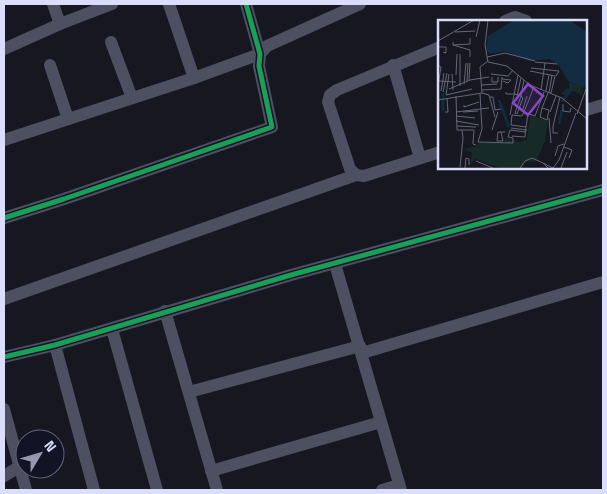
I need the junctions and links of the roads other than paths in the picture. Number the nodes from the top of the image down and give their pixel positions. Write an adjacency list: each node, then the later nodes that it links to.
1 (52, 4): 8 (street)
2 (112, 4): 8 (street)
3 (169, 4): 15 (street)
4 (246, 4): 12 (street)
5 (360, 4): 12 (street)
6 (508, 20): 7 (street)
7 (523, 20)
8 (60, 24): 11 (street)
9 (111, 42): 16 (street)
10 (438, 48): 13 (street)
11 (4, 49)
12 (260, 54): 15 (street); 25 (street)
13 (393, 65): 22 (street); 23 (street)
14 (50, 66): 19 (street)
15 (194, 78): 16 (street)
16 (132, 98): 19 (street)
17 (603, 105): 18 (street)
18 (587, 110)
19 (68, 120): 20 (street)
20 (4, 140)
21 (438, 153): 22 (street)
22 (420, 158): 23 (street)
23 (356, 175): 28 (street)
24 (603, 190): 26 (street)
25 (4, 218)
26 (335, 264): 29 (street); 32 (street)
27 (603, 282): 32 (street)
28 (4, 299)
29 (165, 311): 30 (street); 34 (street)
30 (112, 329): 31 (street); 43 (street)
31 (55, 345): 33 (street); 42 (street)
32 (361, 350): 34 (street); 36 (street)
33 (4, 357)
34 (189, 392): 39 (street)
35 (4, 409): 37 (street)
36 (381, 422): 39 (street); 41 (street)
37 (15, 449)
38 (15, 470): 40 (street)
39 (211, 471): 44 (street)
40 (4, 476)
41 (400, 488): 45 (street)
42 (94, 490)
43 (157, 490)
44 (216, 490)
45 (382, 490)

